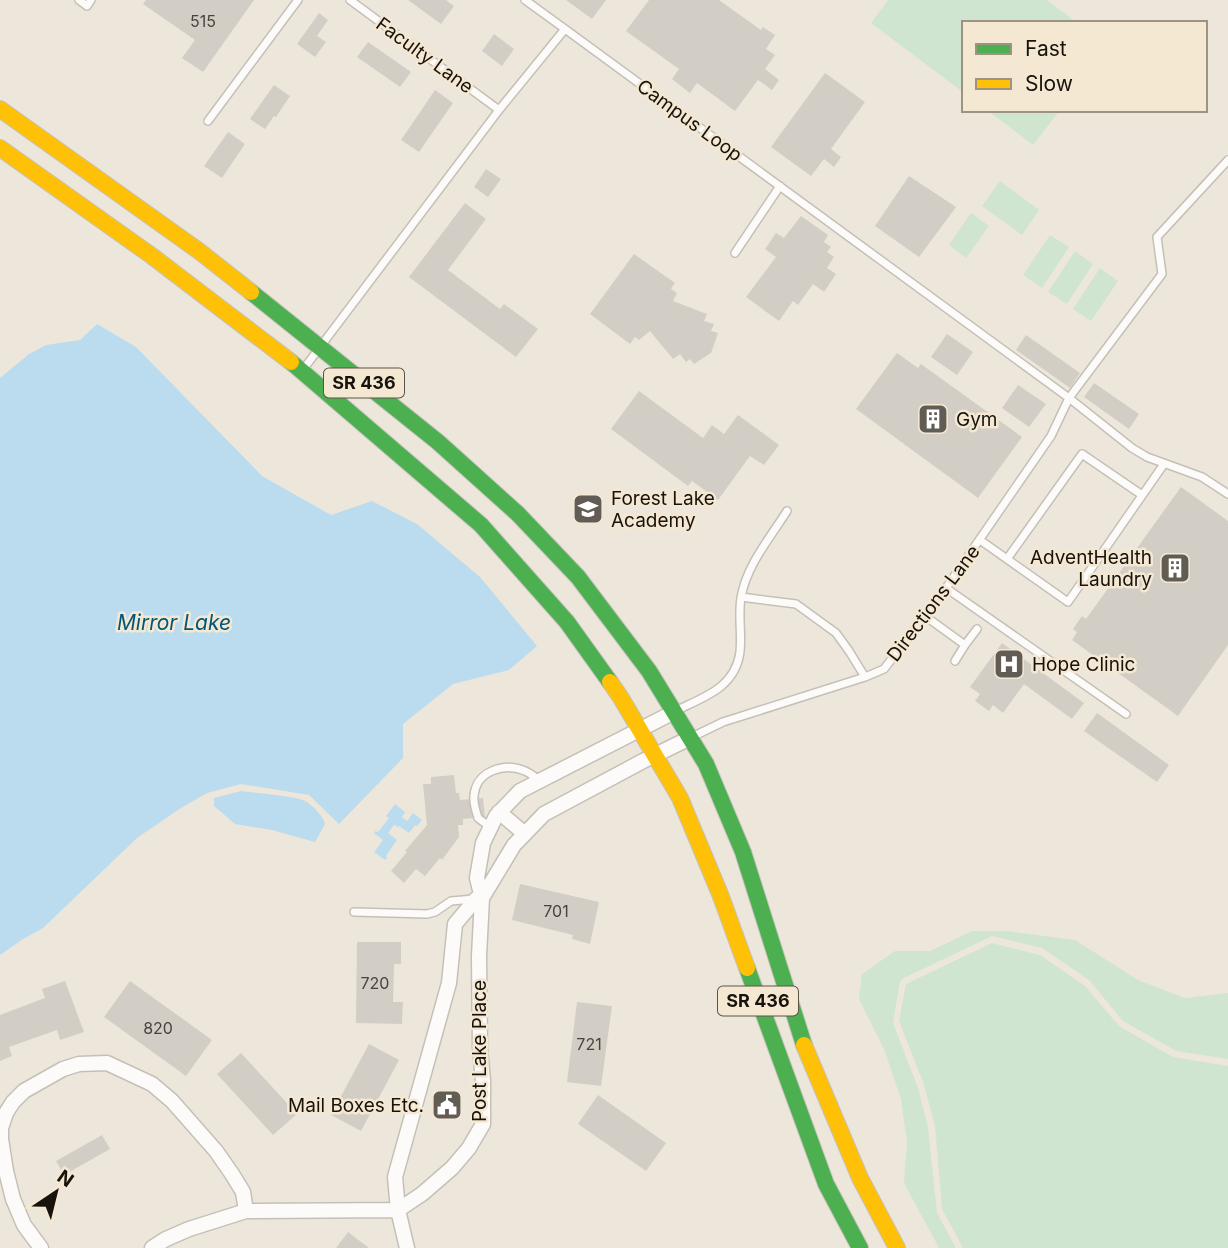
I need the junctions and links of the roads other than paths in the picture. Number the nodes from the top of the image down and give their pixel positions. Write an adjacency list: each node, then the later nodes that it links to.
1 (79, 0): 5 (lane)
2 (298, 0): 9 (lane)
3 (350, 0): 8 (lane, Faculty Lane)
4 (526, 0): 6 (lane, Campus Loop)
5 (89, 3)
6 (565, 29): 8 (lane); 12 (lane, Campus Loop)
7 (0, 109): 14 (main road, SR 436)
8 (499, 110): 14 (lane)
9 (208, 121)
10 (0, 148): 15 (main road, SR 436)
11 (1228, 160): 16 (lane, Directions Lane)
12 (780, 186): 13 (lane); 16 (lane, Campus Loop)
13 (736, 253)
14 (320, 348): 15 (lane); 30 (main road, SR 436)
15 (302, 370): 32 (main road, SR 436)
16 (1069, 398): 17 (lane, Campus Loop); 21 (lane, Directions Lane)
17 (1164, 464): 18 (lane, Campus Loop); 19 (lane)
18 (1228, 494)
19 (1142, 495): 22 (lane); 22 (lane)
20 (787, 511): 24 (lane)
21 (980, 540): 22 (lane); 23 (lane, Directions Lane)
22 (1007, 559)
23 (946, 589): 25 (lane, Directions Lane); 31 (lane)
24 (741, 597): 29 (lane); 30 (lane)
25 (925, 616): 27 (lane); 29 (lane, Directions Lane)
26 (977, 629): 27 (lane)
27 (965, 645): 28 (lane)
28 (955, 661)
29 (865, 677): 33 (lane, Directions Lane)
30 (674, 712): 32 (street, Post Lake Place); 33 (main road, SR 436)
31 (1126, 714)
32 (640, 730): 34 (main road, SR 436); 35 (street, Post Lake Place)
33 (690, 738): 34 (street, Post Lake Place); 47 (main road, SR 436)
34 (654, 755): 38 (street, Post Lake Place); 46 (main road, SR 436)
35 (540, 780): 36 (street, Post Lake Place); 37 (lane)
36 (499, 812): 37 (street, Post Lake Place); 38 (street)
37 (490, 827): 39 (street, Post Lake Place)
38 (525, 834): 39 (street, Post Lake Place)
39 (479, 898): 40 (lane); 41 (street, Post Lake Place); 41 (street, Post Lake Place)
40 (354, 912)
41 (398, 1210): 42 (street); 45 (street)
42 (246, 1211): 43 (street); 44 (street)
43 (41, 1248)
44 (152, 1248)
45 (407, 1248)
46 (860, 1248)
47 (897, 1248)

